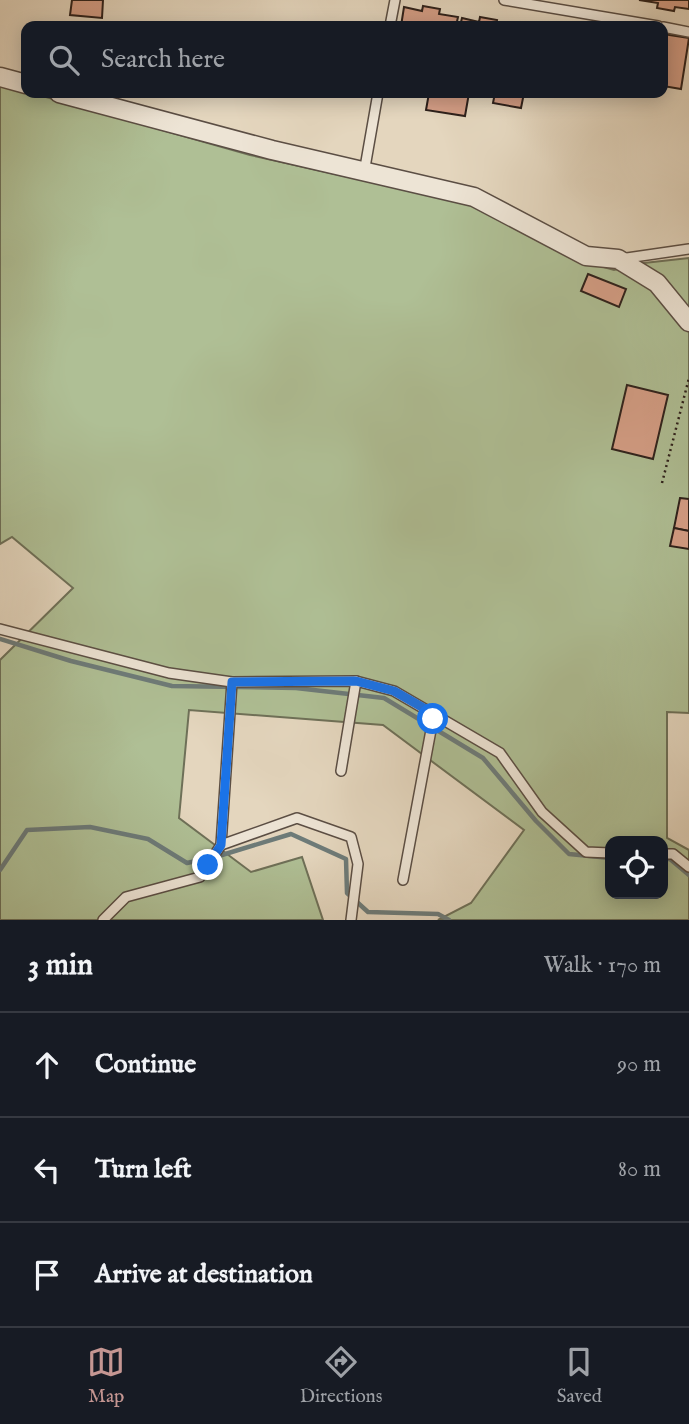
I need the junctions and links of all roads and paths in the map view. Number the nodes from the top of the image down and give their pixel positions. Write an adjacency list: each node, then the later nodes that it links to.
1 (395, 0): 3 (lane)
2 (504, 0): 4 (lane)
3 (391, 21)
4 (625, 21)
5 (668, 28): 6 (lane)
6 (689, 32)
7 (0, 77): 8 (street)
8 (21, 83)
9 (78, 98): 11 (street)
10 (377, 98): 11 (lane)
11 (364, 173): 13 (street)
12 (689, 249): 13 (lane)
13 (618, 259): 14 (street)
14 (689, 322)
15 (689, 378): 16 (path)
16 (662, 483)
17 (0, 629): 18 (lane)
18 (232, 682): 19 (lane); 22 (lane)
19 (356, 684): 20 (lane); 21 (lane)
20 (433, 717): 23 (lane); 26 (lane)
21 (341, 771)
22 (219, 847): 27 (lane); 28 (lane)
23 (605, 853)
24 (668, 854): 25 (lane)
25 (689, 867)
26 (403, 880)
27 (103, 920)
28 (351, 920)

